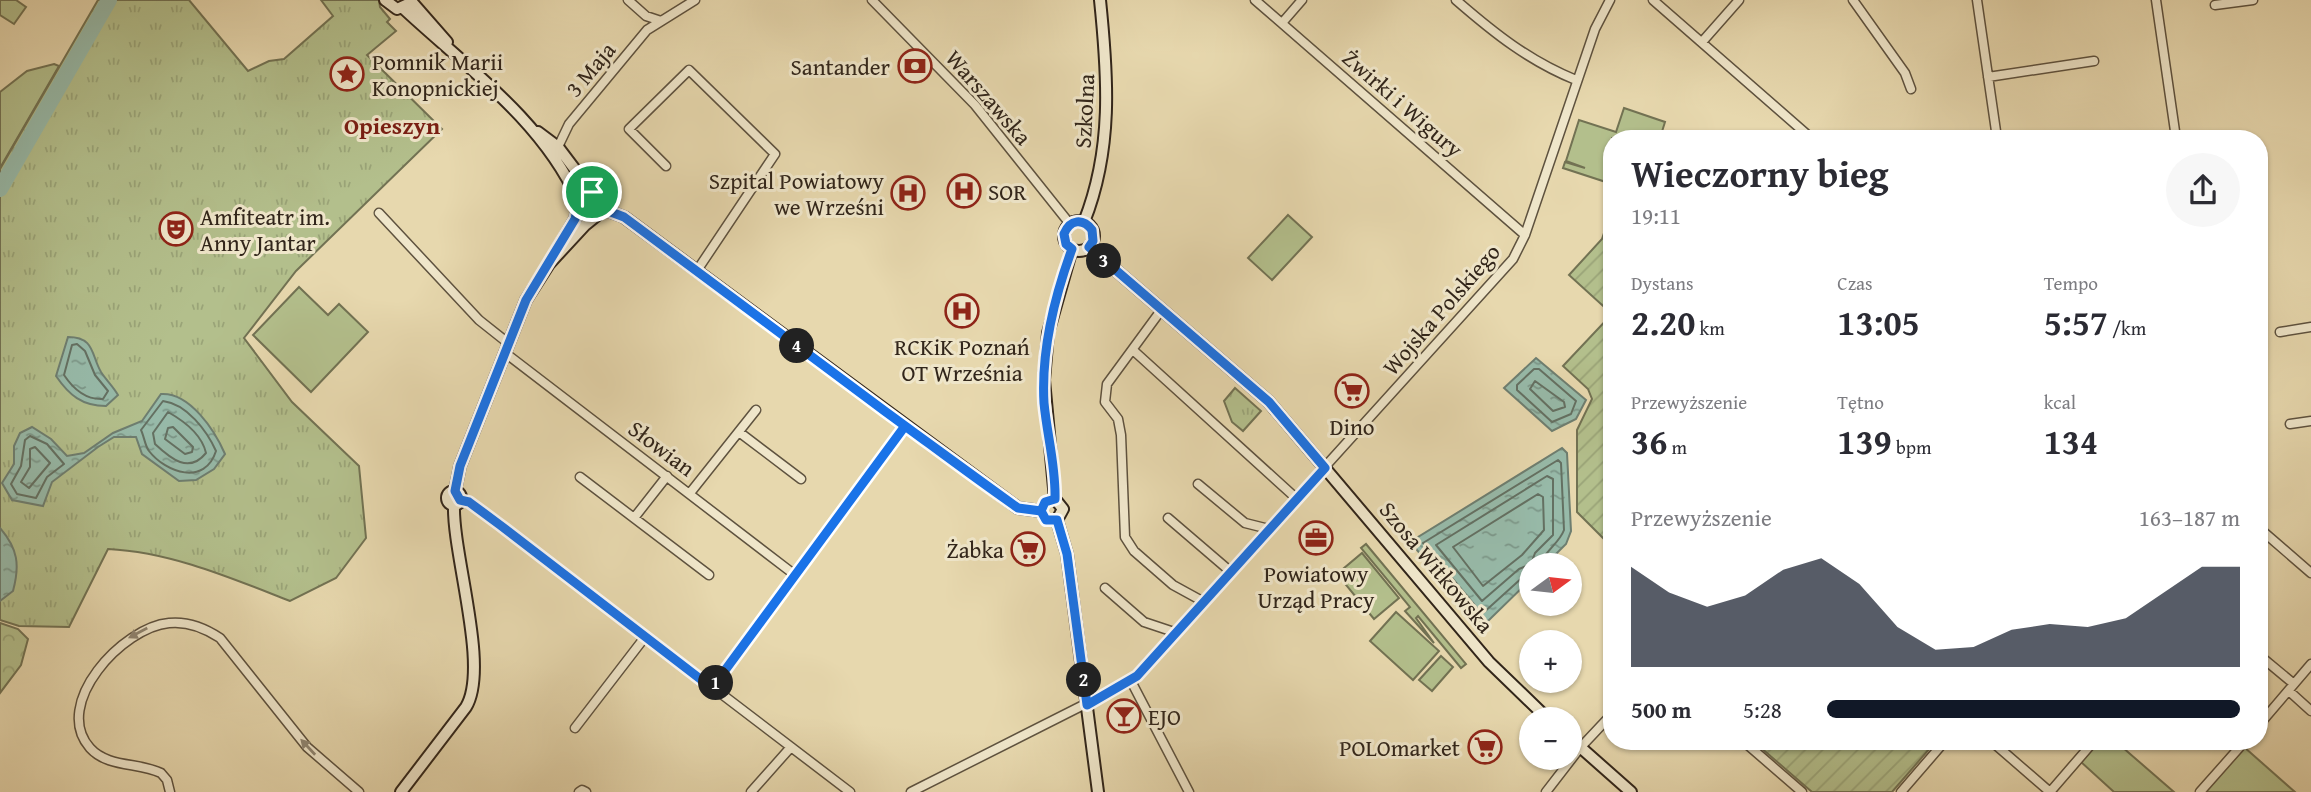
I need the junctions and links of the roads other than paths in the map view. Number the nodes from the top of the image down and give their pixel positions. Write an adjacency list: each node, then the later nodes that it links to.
1 (385, 0): 16 (street)
2 (628, 0): 18 (street)
3 (695, 0): 18 (street, 3 Maja)
4 (872, 0): 37 (street, Warszawska)
5 (1100, 0): 36 (street, Szkolna)
6 (1255, 0): 19 (street, Żwirki i Wigury)
7 (1302, 0): 19 (street)
8 (1456, 0): 23 (street)
9 (1610, 0): 23 (street, Wojska Polskiego)
10 (1653, 0): 20 (street)
11 (1739, 0): 20 (street)
12 (1853, 0): 24 (street)
13 (1977, 0): 22 (street)
14 (2156, 0): 28 (street)
15 (2253, 0): 17 (street)
16 (408, 3): 25 (street)
17 (2215, 5)
18 (661, 20): 29 (street, 3 Maja)
19 (1282, 23): 38 (street, Żwirki i Wigury)
20 (1702, 43): 26 (street)
21 (2094, 61): 22 (street)
22 (1988, 77): 27 (street)
23 (1576, 80): 38 (street, Wojska Polskiego)
24 (1911, 89)
25 (526, 124): 29 (street); 32 (street)
26 (1802, 130)
27 (1996, 130)
28 (2175, 130)
29 (558, 147): 31 (street)
30 (666, 166): 42 (street)
31 (592, 192): 32 (street); 33 (street)
32 (578, 205): 35 (street); 41 (street)
33 (603, 209): 35 (street); 42 (street)
34 (379, 214): 46 (street, Słowian)
35 (594, 218): 41 (street)
36 (1084, 222): 37 (street); 39 (street)
37 (1070, 224): 40 (street)
38 (1525, 235): 53 (street, Wojska Polskiego)
39 (1089, 247): 40 (street); 43 (street, Szosa Witkowska)
40 (1072, 249): 60 (street)
41 (550, 264): 46 (street)
42 (696, 272): 51 (street)
43 (1162, 309): 47 (street); 53 (street, Szosa Witkowska)
44 (2311, 327): 45 (street)
45 (2280, 331)
46 (506, 348): 54 (street, Słowian); 59 (street)
47 (1133, 351): 61 (street); 73 (street)
48 (756, 410): 52 (street)
49 (2311, 421): 50 (street)
50 (2290, 424)
51 (905, 426): 62 (street); 71 (street)
52 (739, 432): 56 (street); 58 (street)
53 (1325, 468): 61 (street, Wojska Polskiego); 82 (street, Szosa Witkowska)
54 (667, 476): 58 (street, Słowian); 63 (street)
55 (580, 477): 63 (street)
56 (801, 479)
57 (1198, 484): 66 (street)
58 (690, 494): 71 (street, Słowian)
59 (457, 499): 75 (street); 98 (street)
60 (1055, 499): 62 (street); 65 (street)
61 (1297, 499): 66 (street, Wojska Polskiego)
62 (1041, 511): 65 (street)
63 (634, 518): 70 (street)
64 (1168, 518): 68 (street)
65 (1057, 520): 81 (street)
66 (1269, 529): 68 (street, Wojska Polskiego)
67 (2268, 536): 69 (street)
68 (1231, 572): 73 (street, Wojska Polskiego)
69 (2311, 573)
70 (709, 575)
71 (795, 575): 79 (street)
72 (1105, 588): 74 (street)
73 (1204, 602): 74 (street, Wojska Polskiego)
74 (1177, 633): 78 (street, Wojska Polskiego)
75 (645, 637): 79 (street); 86 (street)
76 (2268, 664): 80 (street)
77 (2311, 664): 80 (street)
78 (1131, 681): 81 (street, Wojska Polskiego); 105 (street)
79 (712, 688): 88 (street)
80 (2291, 688): 83 (street); 84 (street)
81 (1087, 705): 103 (street, Wojska Polskiego); 104 (street)
82 (1536, 707)
83 (2311, 711)
84 (2268, 715)
85 (1603, 723): 87 (street)
86 (575, 728)
87 (1582, 746)
88 (791, 747): 101 (street); 102 (street)
89 (1582, 750): 107 (street)
90 (1754, 750): 108 (street)
91 (1937, 750): 109 (street)
92 (2002, 750): 110 (street)
93 (2086, 750): 110 (street)
94 (2237, 750): 111 (street)
95 (1563, 770): 106 (street)
96 (170, 792): 97 (street, one-way to 96)
97 (359, 792)
98 (401, 792)
99 (579, 792): 100 (street)
100 (586, 792)
101 (751, 792)
102 (850, 792)
103 (911, 792)
104 (1098, 792)
105 (1189, 792)
106 (1546, 792)
107 (1631, 792)
108 (1802, 792)
109 (1901, 792)
110 (2050, 792)
111 (2200, 792)

